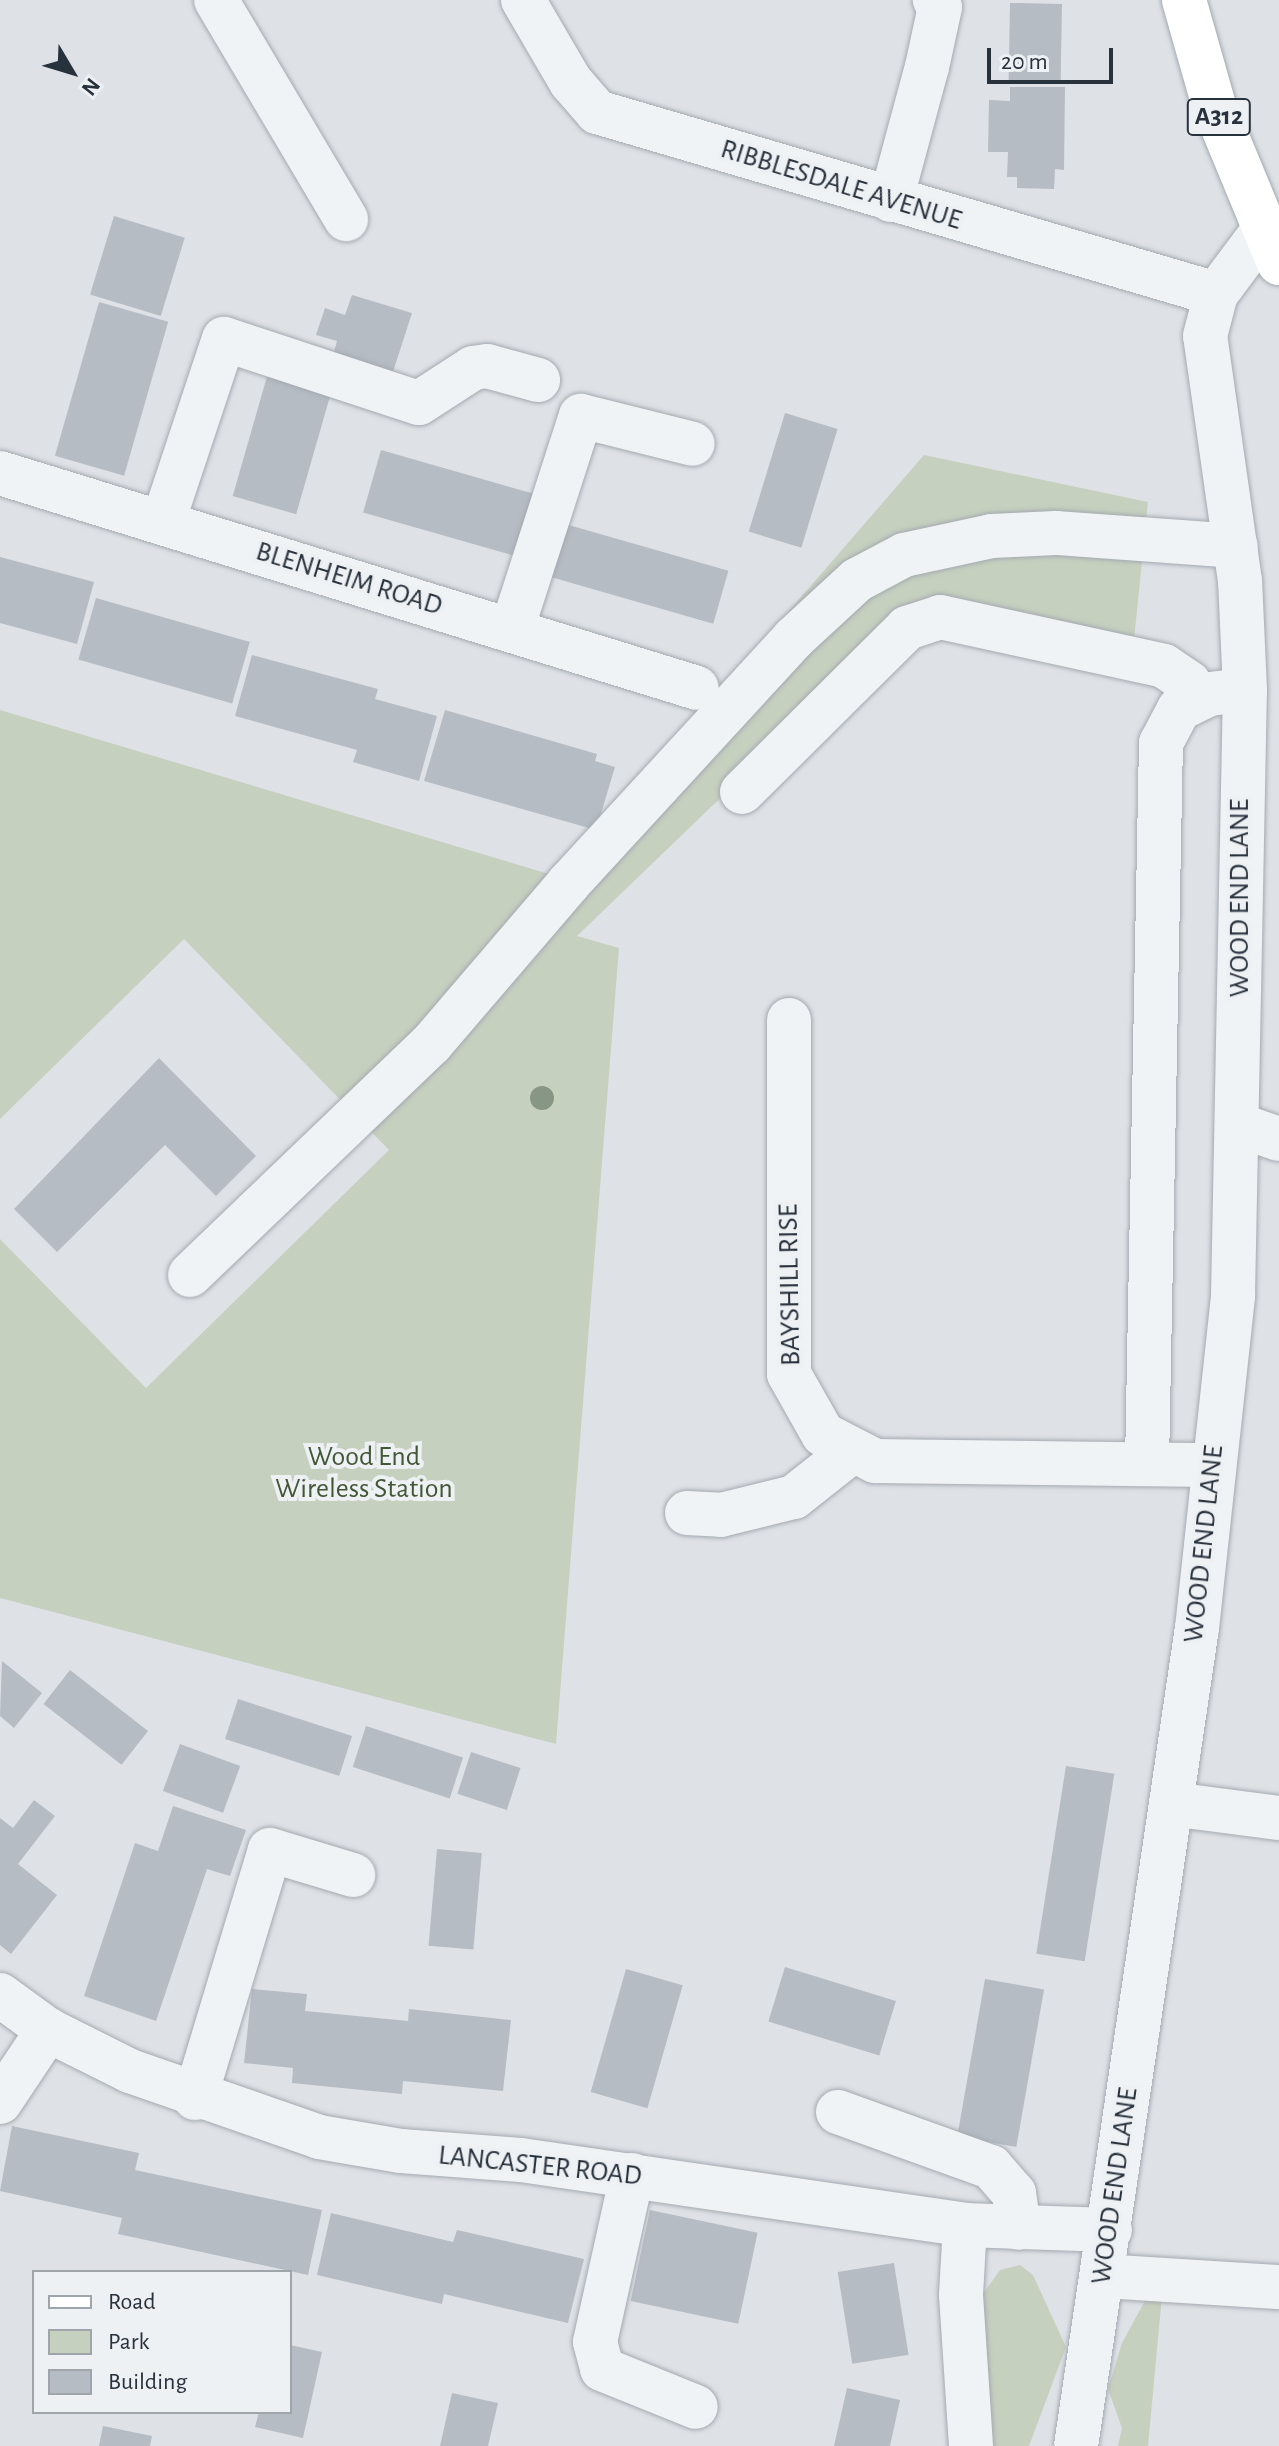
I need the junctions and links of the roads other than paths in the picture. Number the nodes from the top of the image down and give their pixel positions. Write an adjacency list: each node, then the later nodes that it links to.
1 (216, 0): 6 (street)
2 (523, 0): 5 (street, RIBBLESDALE AVENUE)
3 (935, 0): 5 (street)
4 (1184, 0): 7 (main road, A312)
5 (891, 200): 8 (street, RIBBLESDALE AVENUE)
6 (346, 219)
7 (1271, 247): 8 (street, WOOD END LANE)
8 (1216, 294): 13 (street, WOOD END LANE)
9 (538, 380): 12 (street)
10 (693, 444): 14 (street)
11 (0, 473): 12 (street, BLENHEIM ROAD)
12 (163, 522): 14 (street, BLENHEIM ROAD)
13 (1236, 546): 16 (street, WOOD END LANE); 21 (street)
14 (512, 629): 15 (street, BLENHEIM ROAD)
15 (697, 688)
16 (1245, 690): 17 (street); 20 (street, WOOD END LANE)
17 (1196, 699): 18 (street); 23 (street)
18 (742, 792)
19 (789, 1020): 22 (street, BAYSHILL RISE)
20 (1259, 1132): 24 (street, WOOD END LANE)
21 (190, 1275)
22 (851, 1452): 23 (street, BAYSHILL RISE); 25 (street)
23 (1147, 1464): 24 (street, BAYSHILL RISE)
24 (1211, 1465): 26 (street, WOOD END LANE)
25 (687, 1513)
26 (1171, 1804): 27 (street); 37 (street, WOOD END LANE)
27 (1279, 1818)
28 (353, 1875): 31 (street)
29 (0, 1995): 30 (street, LANCASTER ROAD)
30 (48, 2030): 31 (street, LANCASTER ROAD); 32 (street)
31 (195, 2098): 34 (street, LANCASTER ROAD)
32 (0, 2102)
33 (838, 2112): 36 (street)
34 (632, 2175): 35 (street, LANCASTER ROAD); 41 (street)
35 (965, 2225): 36 (street, LANCASTER ROAD); 42 (street)
36 (1019, 2228): 37 (street, LANCASTER ROAD)
37 (1110, 2230): 38 (street, WOOD END LANE)
38 (1103, 2276): 39 (street); 40 (street, WOOD END LANE)
39 (1279, 2287)
40 (1081, 2391): 43 (street, WOOD END LANE); 44 (street, WOOD END LANE)
41 (696, 2407)
42 (971, 2446)
43 (1057, 2446)
44 (1076, 2446)

